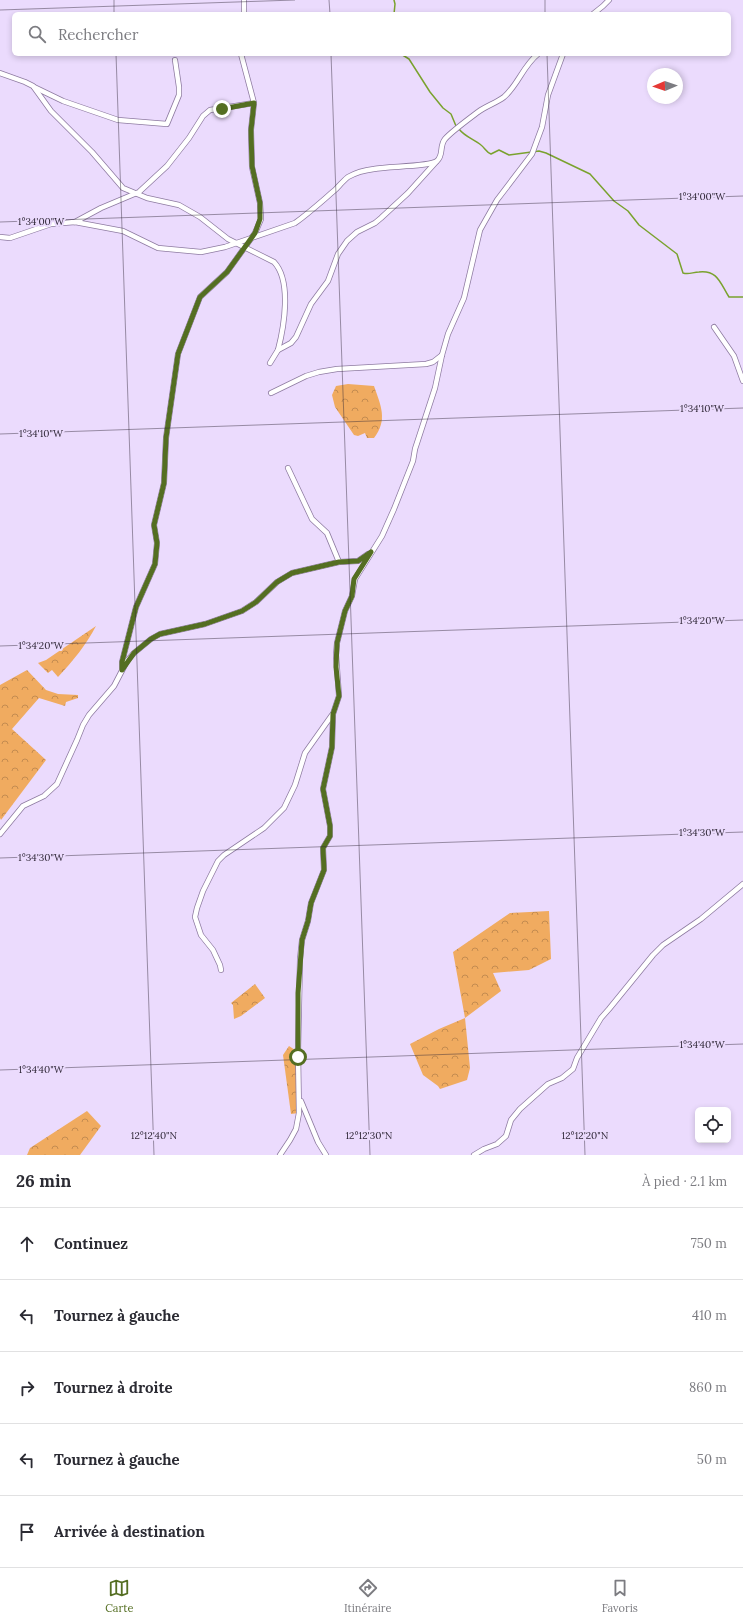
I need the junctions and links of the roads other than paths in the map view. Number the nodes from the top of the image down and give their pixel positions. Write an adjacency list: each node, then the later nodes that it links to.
1 (244, 0): 3 (street)
2 (609, 0): 4 (street)
3 (244, 12)
4 (595, 12)
5 (242, 56): 11 (street)
6 (536, 56): 12 (street)
7 (562, 56): 21 (street)
8 (175, 60): 10 (street)
9 (0, 73): 10 (street)
10 (33, 86): 13 (street)
11 (254, 103): 13 (street); 16 (street)
12 (436, 162): 16 (street); 20 (street)
13 (136, 194): 14 (street); 17 (street)
14 (75, 222): 15 (street); 17 (street)
15 (0, 238)
16 (250, 239): 17 (street); 18 (street)
17 (236, 243): 18 (street)
18 (245, 248): 20 (street); 28 (street)
19 (714, 326): 23 (street)
20 (278, 350): 22 (street)
21 (442, 355): 24 (street); 26 (street)
22 (270, 363)
23 (743, 382)
24 (271, 393)
25 (288, 468): 27 (street)
26 (371, 552): 27 (street); 29 (street)
27 (339, 562): 28 (street)
28 (122, 670): 30 (street)
29 (333, 714): 32 (street); 33 (street)
30 (0, 834)
31 (743, 884): 36 (street)
32 (221, 970)
33 (300, 1097): 34 (street); 35 (street)
34 (280, 1155)
35 (326, 1155)
36 (474, 1155)

